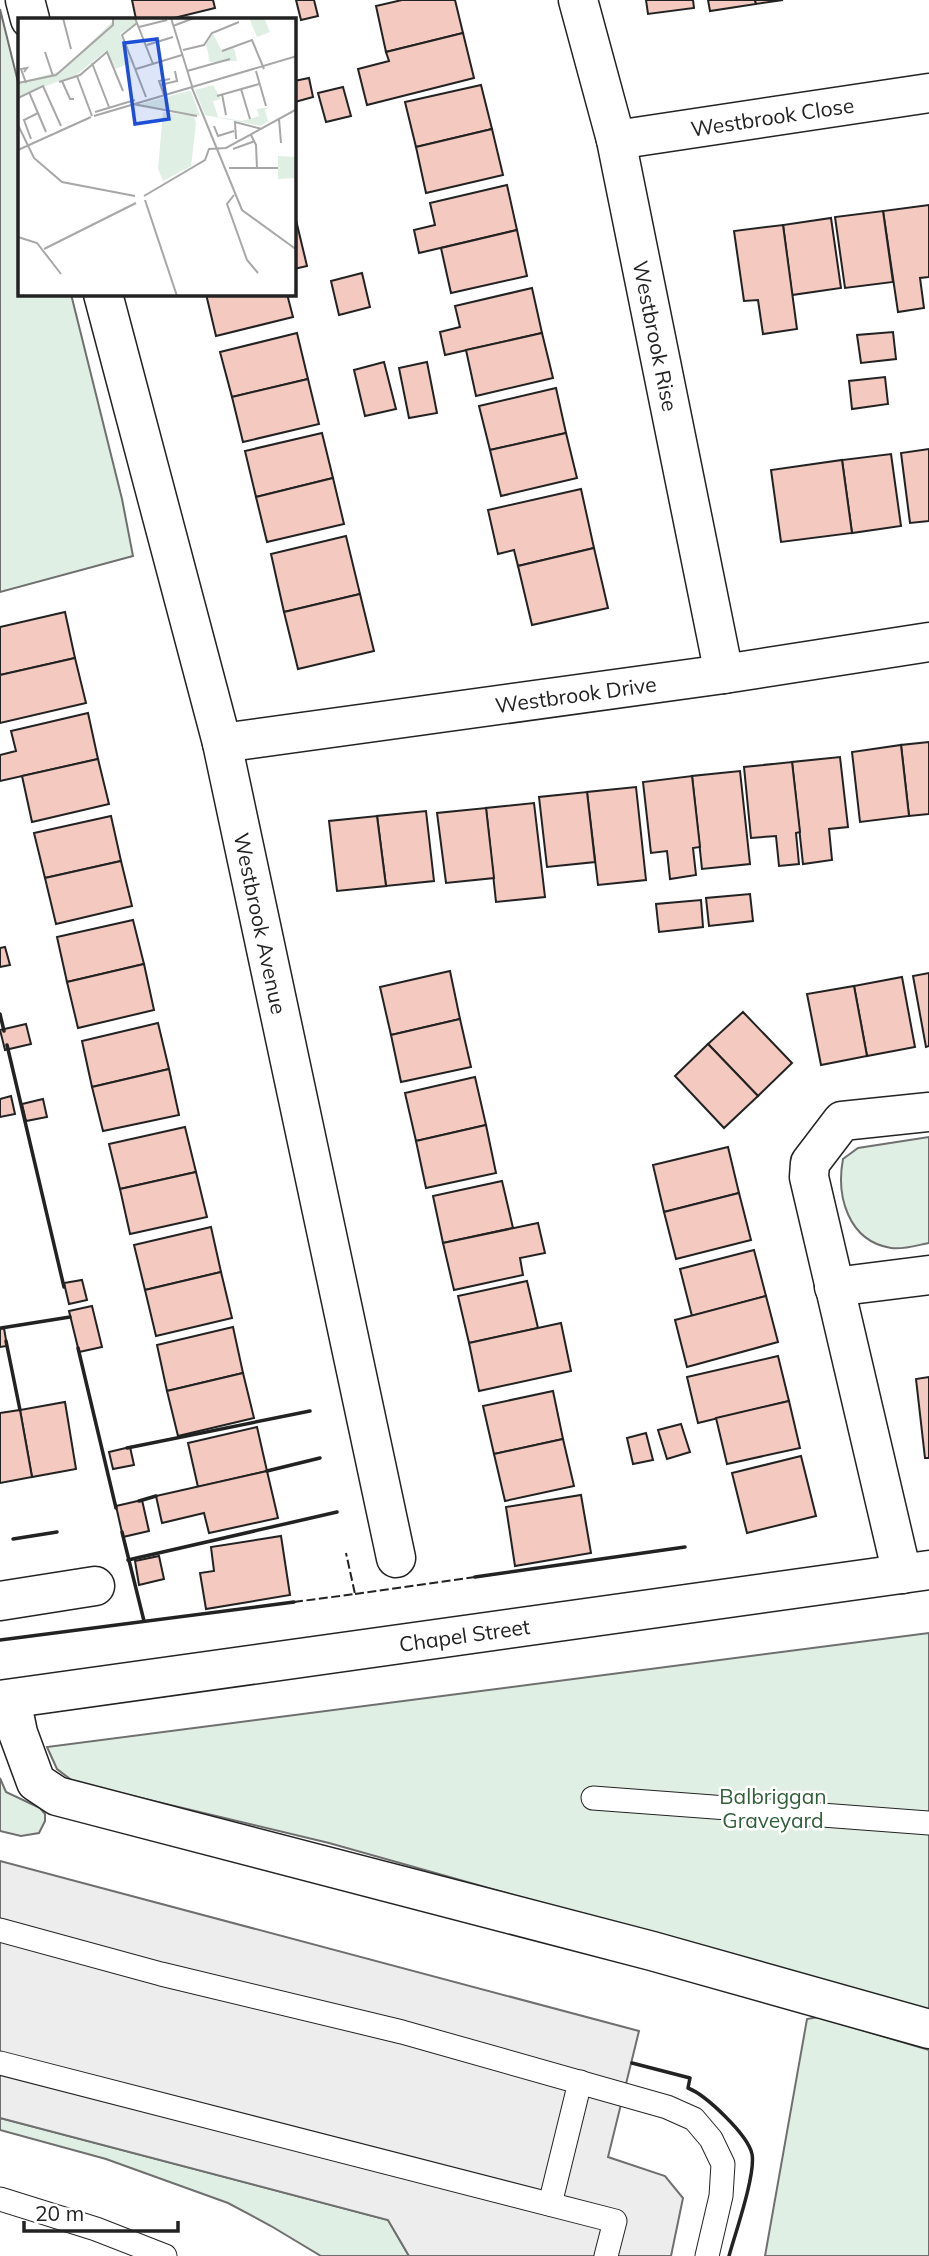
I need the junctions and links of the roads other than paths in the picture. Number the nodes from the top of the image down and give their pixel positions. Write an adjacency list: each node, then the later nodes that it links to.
1 (25, 0): 3 (street)
2 (578, 0): 5 (street, Westbrook Rise)
3 (30, 18)
4 (929, 93): 5 (street, Westbrook Close)
5 (616, 140): 8 (street, Westbrook Rise)
6 (104, 296): 9 (street, Westbrook Avenue)
7 (929, 642): 8 (street, Westbrook Drive)
8 (724, 674): 9 (street, Westbrook Drive)
9 (222, 743): 13 (street, Westbrook Avenue)
10 (929, 1112): 12 (street)
11 (929, 1275): 12 (street)
12 (834, 1287): 14 (street)
13 (396, 1558)
14 (916, 1572): 17 (street, Chapel Street)
15 (95, 1586): 16 (street)
16 (0, 1601)
17 (6, 1699): 21 (street)
18 (593, 1798): 19 (lane)
19 (929, 1823)
20 (0, 1930): 23 (lane)
21 (929, 2029)
22 (0, 2063): 25 (lane)
23 (580, 2082): 25 (lane); 28 (lane)
24 (0, 2199): 26 (lane)
25 (550, 2204): 27 (lane)
26 (165, 2256)
27 (606, 2256)
28 (707, 2256)

